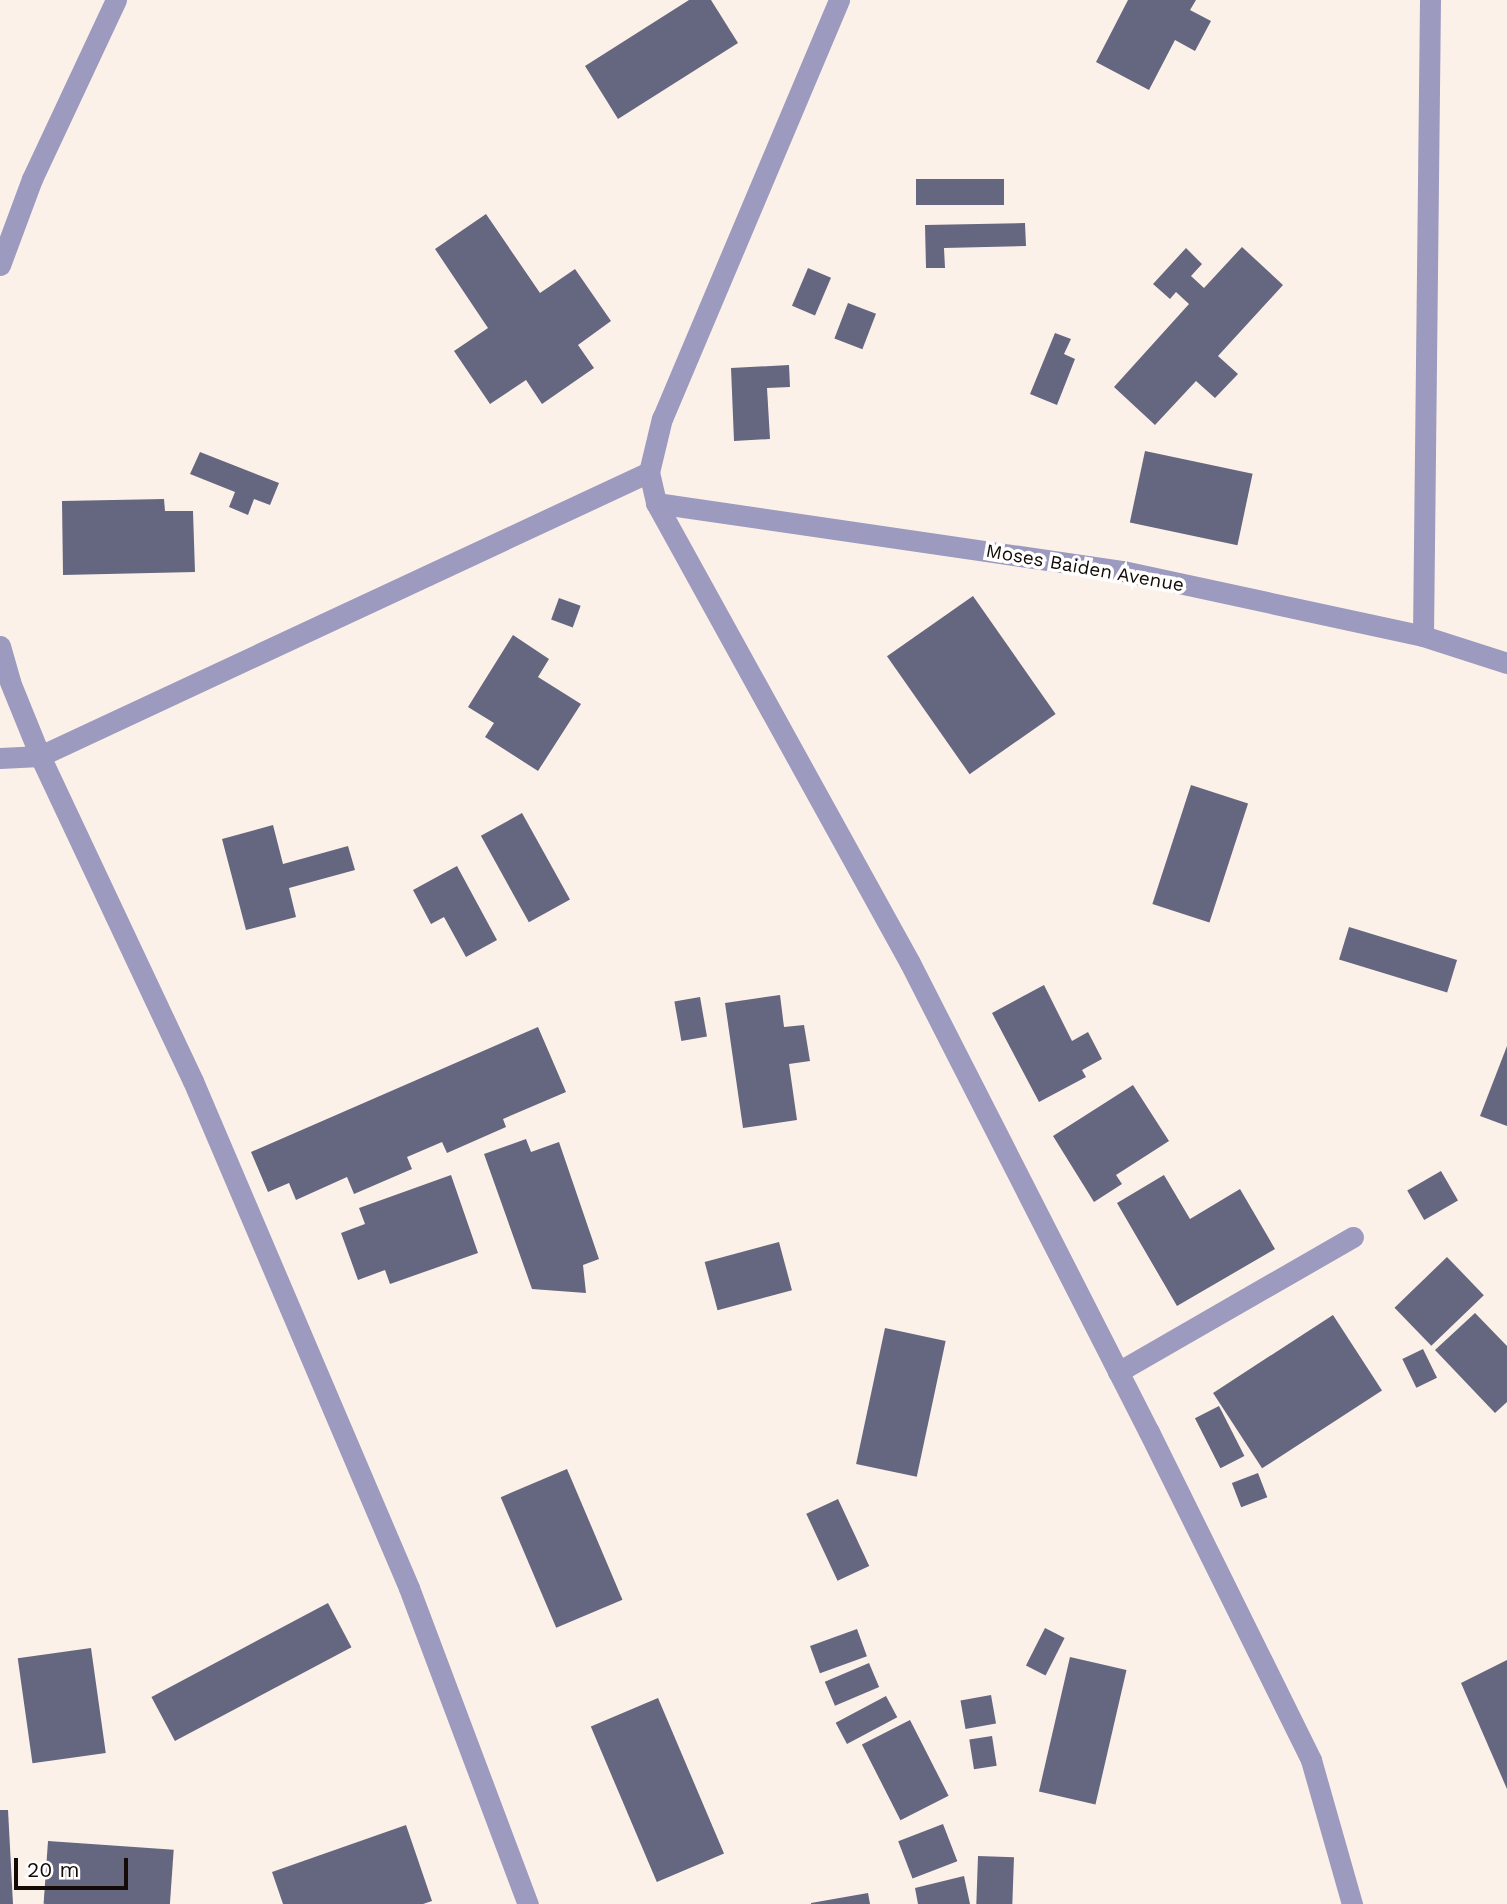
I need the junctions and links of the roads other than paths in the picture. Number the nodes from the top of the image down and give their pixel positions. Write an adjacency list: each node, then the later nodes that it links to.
1 (117, 0): 4 (street)
2 (839, 0): 5 (street)
3 (1430, 0): 7 (street)
4 (0, 265)
5 (649, 472): 6 (street); 10 (street)
6 (656, 503): 7 (street, Moses Baiden Avenue); 13 (street)
7 (1423, 636): 9 (street, Moses Baiden Avenue)
8 (0, 646): 10 (street)
9 (1507, 663)
10 (40, 757): 11 (street); 14 (street)
11 (0, 758)
12 (1353, 1237): 13 (street)
13 (1118, 1372): 15 (street)
14 (528, 1904)
15 (1352, 1904)

